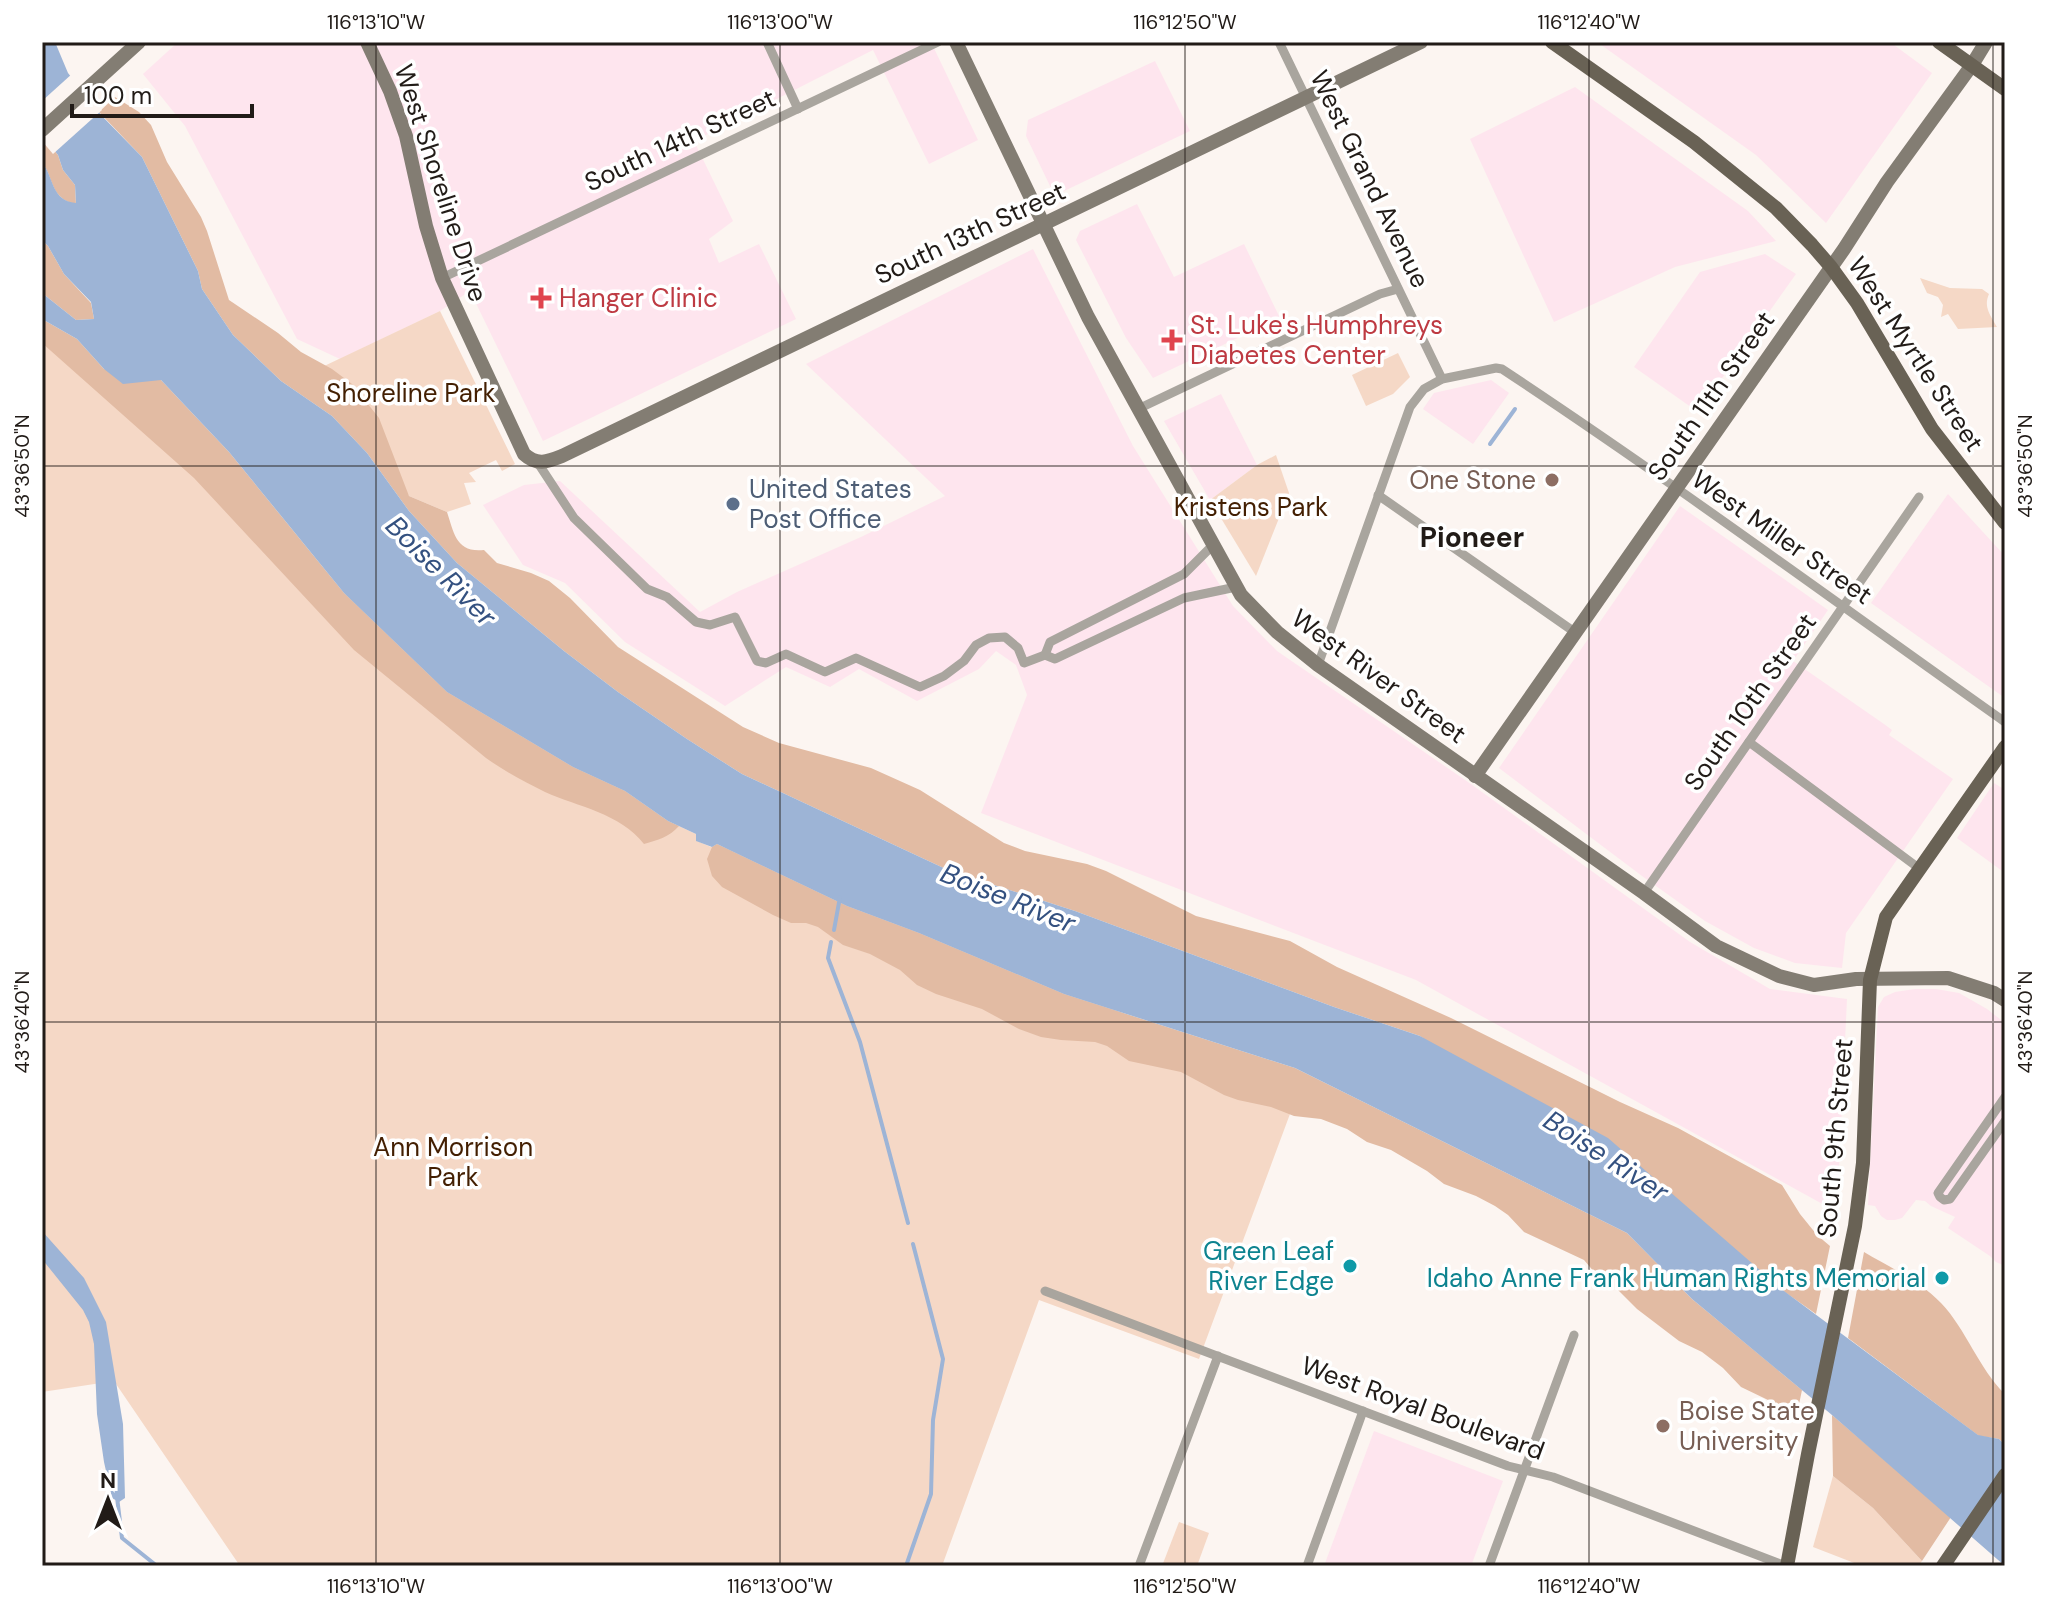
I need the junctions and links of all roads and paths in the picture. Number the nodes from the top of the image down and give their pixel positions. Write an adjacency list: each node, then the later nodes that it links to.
1 (139, 42): 15 (street)
2 (367, 42): 18 (street, West Shoreline Drive)
3 (767, 42): 14 (street)
4 (938, 42): 14 (street, South 14th Street)
5 (956, 42): 16 (street, West River Street)
6 (1279, 42): 13 (street, West Grand Avenue)
7 (1421, 42): 13 (street, South 13th Street)
8 (1552, 42): 17 (main road, West Myrtle Street)
9 (1939, 42): 11 (main road)
10 (1986, 42): 11 (street, South 11th Street)
11 (1972, 65): 12 (main road); 17 (street, South 11th Street)
12 (2005, 89)
13 (1306, 99): 16 (street, South 13th Street); 19 (street, West Grand Avenue)
14 (798, 109): 18 (street, South 14th Street)
15 (42, 130)
16 (1043, 224): 21 (street, West River Street); 22 (street, South 13th Street)
17 (1831, 267): 23 (street, South 11th Street); 26 (main road, West Myrtle Street)
18 (442, 278): 22 (street, West Shoreline Drive)
19 (1398, 289): 20 (street, West Grand Avenue); 21 (street)
20 (1442, 379): 23 (street, West Miller Street); 24 (street)
21 (1138, 409): 27 (street, West River Street)
22 (538, 463): 31 (street)
23 (1676, 489): 29 (street, West Miller Street); 30 (street, South 11th Street)
24 (1378, 495): 30 (street); 32 (street)
25 (1919, 497): 29 (street, South 10th Street)
26 (2005, 523)
27 (1213, 545): 28 (street, West River Street); 31 (street)
28 (1236, 587): 31 (street); 32 (street, West River Street)
29 (1843, 607): 33 (street, West Miller Street); 34 (street, South 10th Street)
30 (1576, 633): 37 (street, South 11th Street)
31 (1045, 655)
32 (1318, 665): 37 (street, West River Street)
33 (2005, 722)
34 (1749, 742): 38 (street); 39 (street, South 10th Street)
35 (2005, 747): 36 (main road, South 9th Street)
36 (1999, 768): 38 (main road, South 9th Street)
37 (1475, 776): 39 (street, West River Street)
38 (1920, 869): 40 (main road, South 9th Street)
39 (1644, 893): 40 (street, West River Street)
40 (1870, 980): 41 (street, West River Street); 53 (main road, South 9th Street)
41 (2005, 1000)
42 (2005, 1097): 43 (street)
43 (2005, 1121)
44 (1045, 1291): 46 (street, West Royal Boulevard)
45 (1574, 1335): 48 (street)
46 (1218, 1356): 47 (street, West Royal Boulevard); 50 (street)
47 (1363, 1411): 48 (street, West Royal Boulevard); 51 (street)
48 (1524, 1469): 52 (street); 53 (street, West Royal Boulevard)
49 (2005, 1475): 54 (main road)
50 (1139, 1566)
51 (1307, 1566)
52 (1489, 1566)
53 (1786, 1566)
54 (1943, 1566)

